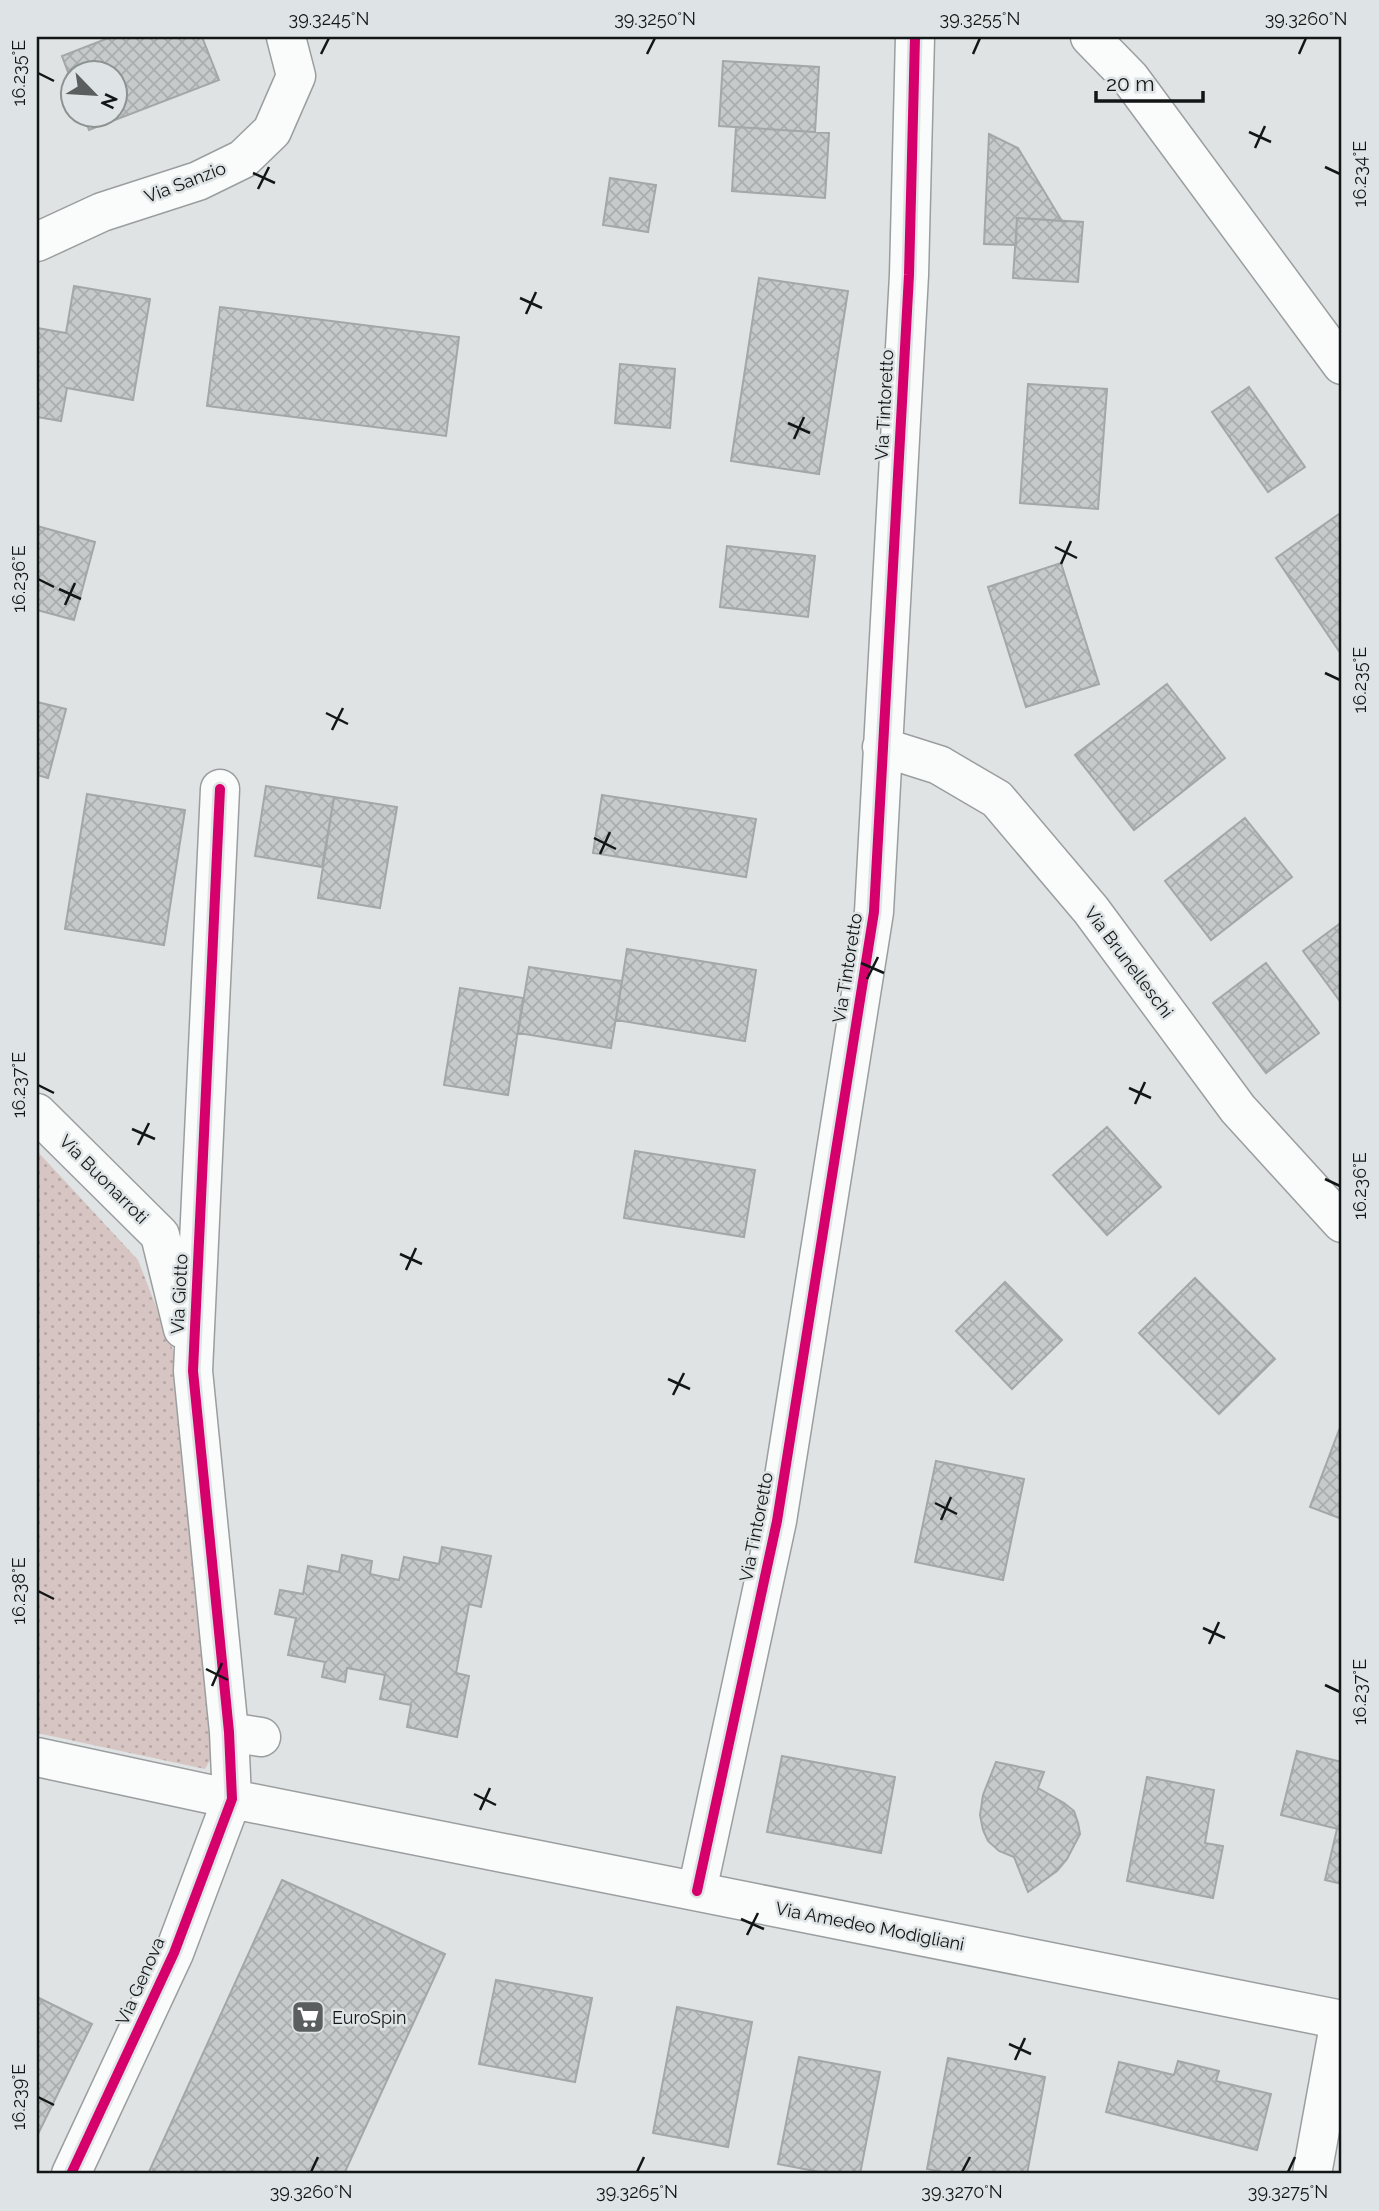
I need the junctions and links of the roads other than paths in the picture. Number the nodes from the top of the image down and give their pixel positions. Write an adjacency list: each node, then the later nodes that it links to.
1 (286, 37): 4 (street, Via Sanzio)
2 (915, 37): 6 (street, Via Tintoretto)
3 (1090, 37): 5 (street)
4 (37, 242)
5 (1342, 365)
6 (882, 747): 9 (street, Via Brunelleschi); 13 (street, Via Tintoretto)
7 (220, 789): 10 (street, Via Giotto)
8 (37, 1113): 10 (street, Via Buonarroti)
9 (1342, 1223)
10 (193, 1371): 12 (street, Via Giotto)
11 (37, 1757): 12 (street, Via Amedeo Modigliani)
12 (232, 1799): 13 (street, Via Amedeo Modigliani); 15 (street, Via Genova)
13 (697, 1892): 14 (street, Via Amedeo Modigliani)
14 (1341, 2020): 16 (street)
15 (71, 2174)
16 (1312, 2174)

